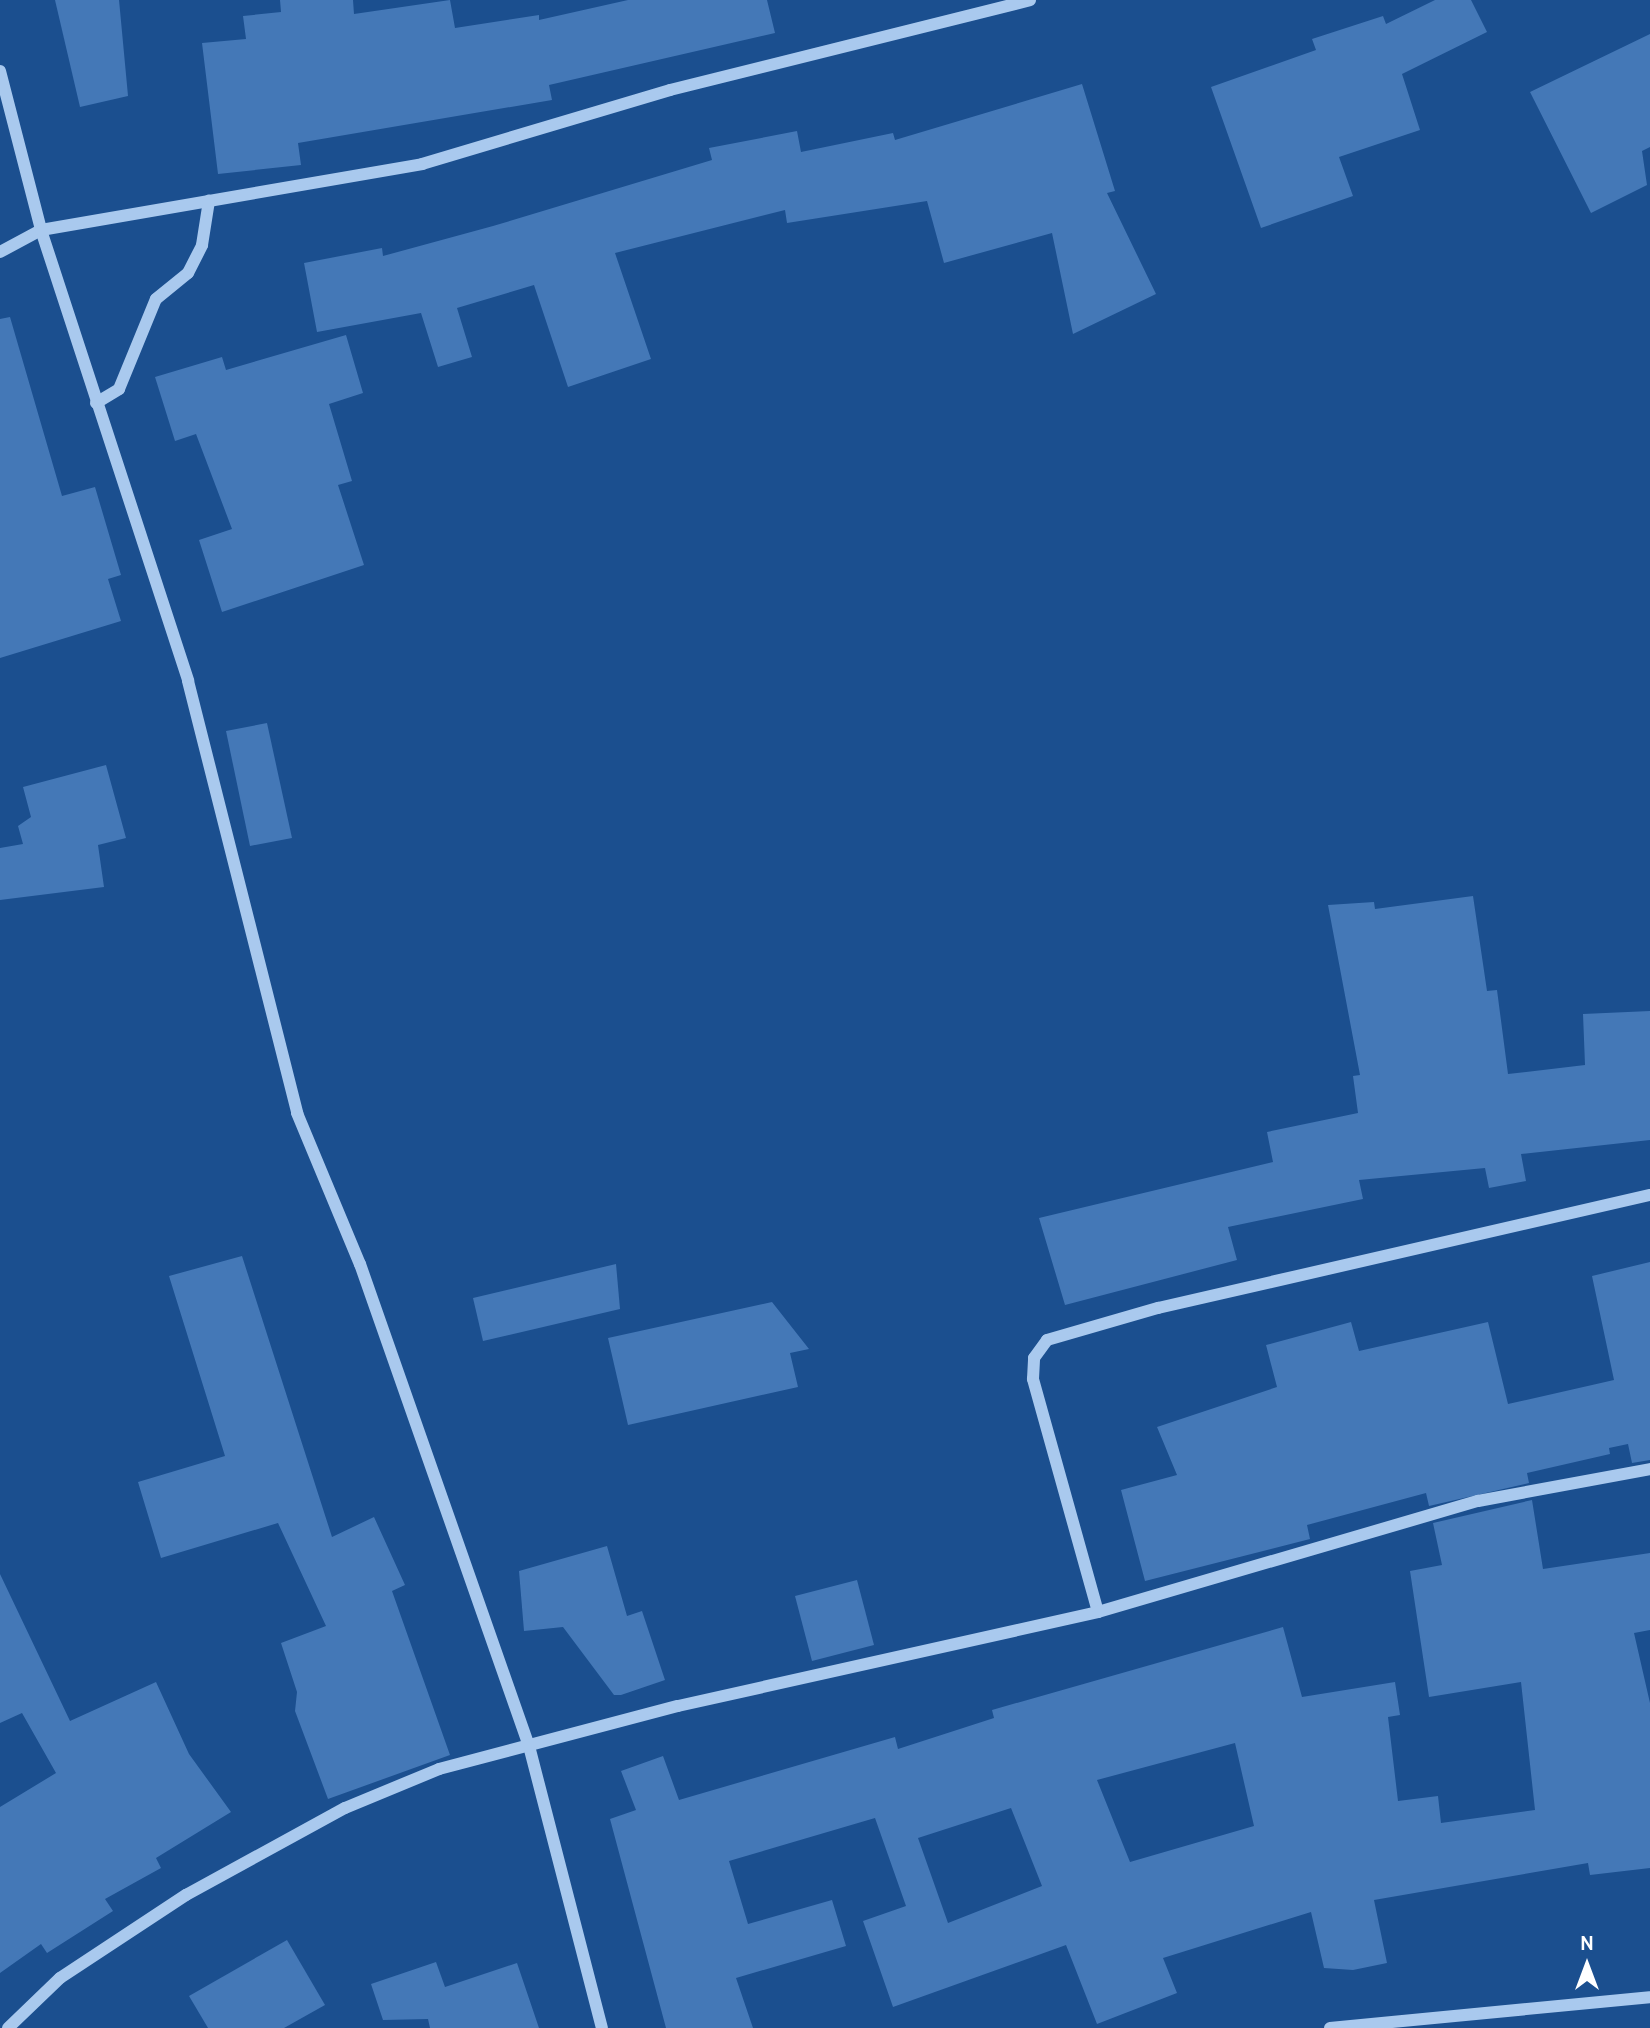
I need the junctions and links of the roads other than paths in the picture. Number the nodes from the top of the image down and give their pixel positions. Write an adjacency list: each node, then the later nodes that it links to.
1 (1030, 0): 3 (street)
2 (0, 71): 4 (street)
3 (209, 201): 4 (street); 6 (street)
4 (41, 230): 5 (street); 6 (street)
5 (0, 252)
6 (96, 403): 10 (street)
7 (1650, 1195): 9 (street)
8 (1650, 1469): 9 (street)
9 (1098, 1612): 10 (street)
10 (528, 1746): 12 (street); 13 (street)
11 (1650, 1997): 14 (street)
12 (8, 2028)
13 (602, 2028)
14 (1330, 2028)

